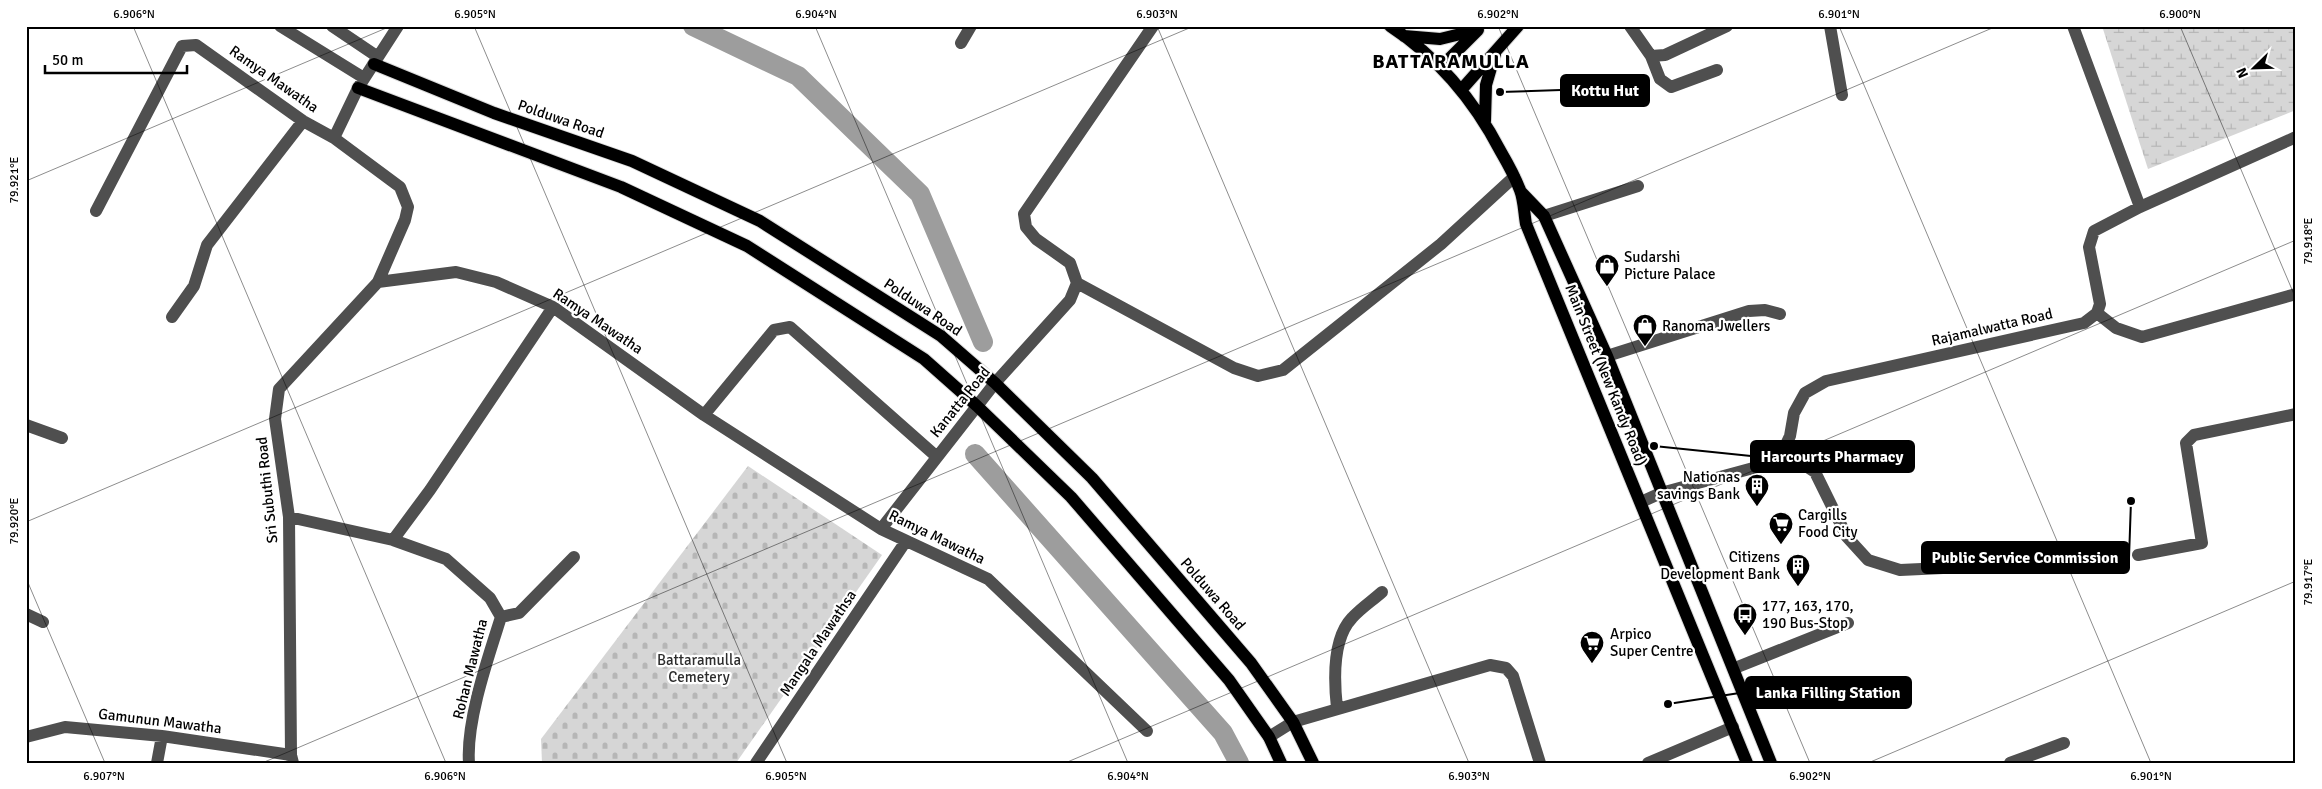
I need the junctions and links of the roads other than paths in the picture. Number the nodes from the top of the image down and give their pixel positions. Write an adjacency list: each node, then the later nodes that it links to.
1 (280, 26): 20 (street)
2 (332, 26): 17 (street)
3 (398, 26): 17 (street)
4 (972, 26): 14 (street)
5 (1153, 26): 34 (street)
6 (1390, 26): 13 (main road, Main Street (New Kandy Road))
7 (1518, 26): 15 (main road)
8 (1630, 26): 16 (street)
9 (1727, 26): 16 (street)
10 (1830, 26): 22 (street)
11 (2073, 26): 30 (street)
12 (1479, 28): 13 (main road); 18 (main road)
13 (1404, 36): 18 (main road, Main Street (New Kandy Road))
14 (961, 43)
15 (1497, 50): 21 (main road); 24 (main road)
16 (1651, 56): 19 (street)
17 (376, 60): 20 (street); 41 (main road, Polduwa Road)
18 (1442, 67): 21 (main road, Main Street (New Kandy Road))
19 (1717, 70)
20 (361, 83): 26 (street); 42 (main road)
21 (1462, 89): 24 (main road, Main Street (New Kandy Road))
22 (1842, 95)
23 (303, 121): 26 (street, Ramya Mawatha); 31 (street, Ramya Mawatha); 39 (street)
24 (1485, 121): 27 (main road, Main Street (New Kandy Road))
25 (2296, 137): 30 (street)
26 (334, 138): 33 (street, Ramya Mawatha)
27 (1514, 177): 29 (main road, Main Street (New Kandy Road)); 34 (street)
28 (1638, 186): 32 (street)
29 (1521, 192): 32 (main road, Main Street (New Kandy Road)); 50 (main road, Main Street (New Kandy Road))
30 (2140, 207): 37 (street)
31 (96, 211)
32 (1544, 216): 40 (main road, Main Street (New Kandy Road))
33 (378, 282): 36 (street, Ramya Mawatha); 51 (street, Sri Subuthi Road)
34 (1077, 283): 41 (street, Kanatta Road)
35 (2296, 294): 37 (street)
36 (553, 307): 44 (street, Ramya Mawatha); 53 (street)
37 (2097, 313): 47 (street, Rajamalwatta Road)
38 (1780, 314): 40 (street)
39 (172, 317)
40 (1607, 356): 49 (main road, Main Street (New Kandy Road))
41 (995, 383): 42 (street, Kanatta Road); 65 (main road, Polduwa Road)
42 (977, 406): 48 (street, Kanatta Road); 70 (main road)
43 (2296, 414): 56 (street)
44 (704, 416): 48 (street); 52 (street, Ramya Mawatha)
45 (26, 425): 46 (street)
46 (62, 438)
47 (1783, 452): 49 (street); 55 (street)
48 (937, 458): 52 (street, Kanatta Road)
49 (1661, 493): 50 (street); 63 (main road, Main Street (New Kandy Road))
50 (1641, 502): 66 (main road, Main Street (New Kandy Road))
51 (289, 517): 53 (street, Rohan Mawatha); 72 (street, Sri Subuthi Road)
52 (881, 529): 54 (street, Ramya Mawatha)
53 (393, 540): 60 (street, Rohan Mawatha)
54 (906, 541): 67 (street, Ramya Mawatha); 75 (street, Mangala Mawathsa)
55 (2028, 555)
56 (2138, 556)
57 (574, 557): 60 (street)
58 (1382, 592): 64 (street)
59 (26, 614): 61 (street)
60 (501, 617): 74 (street, Rohan Mawatha)
61 (43, 622)
62 (1848, 623): 63 (street)
63 (1734, 668): 81 (main road, Main Street (New Kandy Road))
64 (1337, 708): 65 (street); 78 (street)
65 (1293, 722): 70 (street); 77 (main road, Polduwa Road)
66 (1733, 727): 79 (street); 80 (main road, Main Street (New Kandy Road))
67 (1146, 731)
68 (162, 736): 69 (street, Gamunun Mawatha); 72 (street, Gamunun Mawatha); 73 (street)
69 (26, 737)
70 (1269, 737): 76 (main road)
71 (2064, 743): 82 (street)
72 (289, 760)
73 (157, 763)
74 (470, 763)
75 (756, 763)
76 (1281, 763)
77 (1313, 763)
78 (1540, 763)
79 (1648, 763)
80 (1747, 763)
81 (1771, 763)
82 (2010, 763)

